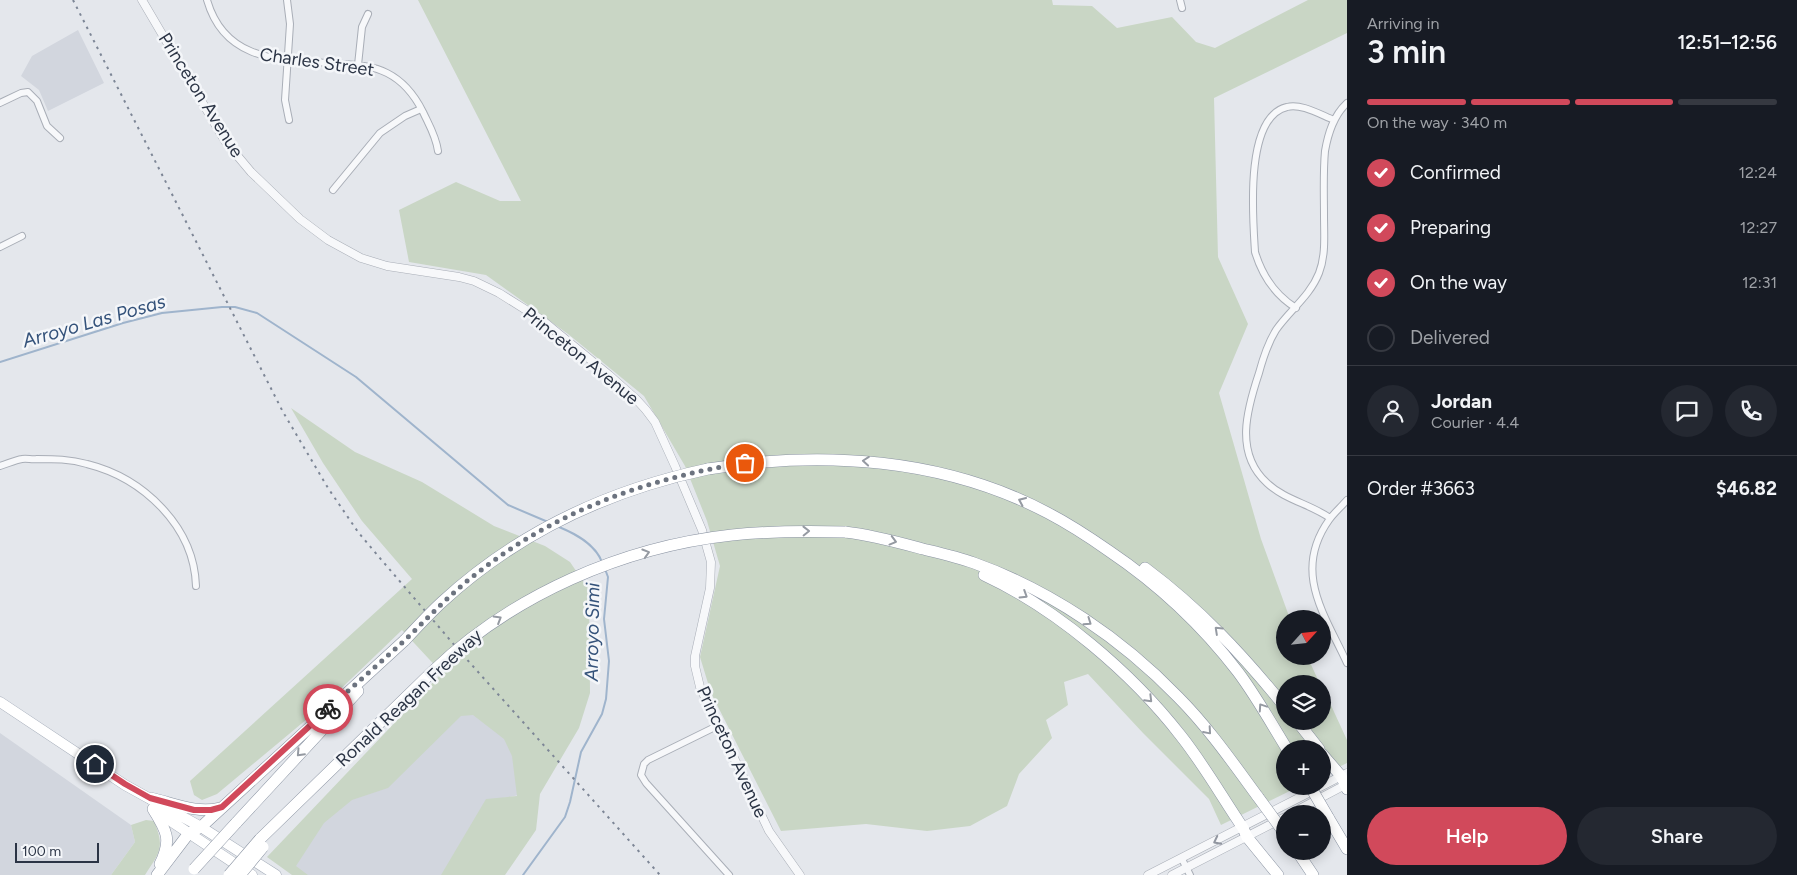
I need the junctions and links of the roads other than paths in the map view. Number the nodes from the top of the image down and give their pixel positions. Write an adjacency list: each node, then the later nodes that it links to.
1 (142, 0): 30 (street, Princeton Avenue)
2 (207, 0): 7 (street, Charles Street)
3 (287, 0): 7 (street)
4 (1180, 0): 5 (street)
5 (1182, 8)
6 (368, 14): 8 (street)
7 (288, 60): 8 (street, Charles Street); 12 (street)
8 (358, 65): 11 (street, Charles Street)
9 (0, 103): 14 (street)
10 (1347, 103): 13 (street)
11 (421, 108): 15 (street, Charles Street); 16 (street)
12 (289, 120)
13 (1334, 120): 19 (street); 19 (street)
14 (60, 138)
15 (438, 150)
16 (333, 190)
17 (22, 236): 18 (street)
18 (0, 247)
19 (1296, 308): 23 (street)
20 (0, 466): 25 (street)
21 (1347, 500): 23 (street)
22 (1048, 513): 26 (highway, one-way to 26, bridge); 28 (highway, one-way to 22); 32 (highway, one-way to 22)
23 (1330, 518): 27 (street)
24 (950, 556): 43 (highway, Ronald Reagan Freeway, one-way to 43, bridge); 45 (highway, one-way to 45); 47 (highway, Ronald Reagan Freeway, one-way to 24, bridge)
25 (196, 586)
26 (405, 640): 41 (highway); 52 (highway, one-way to 52, bridge)
27 (1346, 659)
28 (1276, 696)
29 (0, 702): 39 (main road)
30 (717, 726): 59 (street); 60 (street, Princeton Avenue)
31 (1304, 730): 33 (highway)
32 (1281, 740)
33 (1312, 740)
34 (1331, 765): 35 (highway)
35 (1345, 781): 36 (street); 40 (street)
36 (1331, 784)
37 (1307, 795): 45 (street)
38 (1315, 795): 48 (highway, bridge)
39 (152, 803): 41 (highway); 44 (main road); 46 (main road); 53 (highway)
40 (1305, 805)
41 (222, 807): 44 (highway)
42 (1276, 820): 45 (street)
43 (1276, 822)
44 (200, 827): 46 (highway); 58 (main road)
45 (1245, 832): 49 (street, one-way to 49); 51 (street); 63 (highway)
46 (189, 833): 54 (highway); 57 (main road)
47 (263, 841): 55 (highway, bridge); 56 (highway, bridge)
48 (1347, 849)
49 (1182, 859): 51 (street); 61 (street)
50 (1303, 860): 64 (highway)
51 (1188, 871): 62 (street)
52 (191, 872)
53 (153, 875)
54 (157, 875)
55 (229, 875)
56 (240, 875)
57 (252, 875)
58 (276, 875)
59 (729, 875)
60 (800, 875)
61 (1148, 875)
62 (1172, 875)
63 (1278, 875)
64 (1314, 875)

